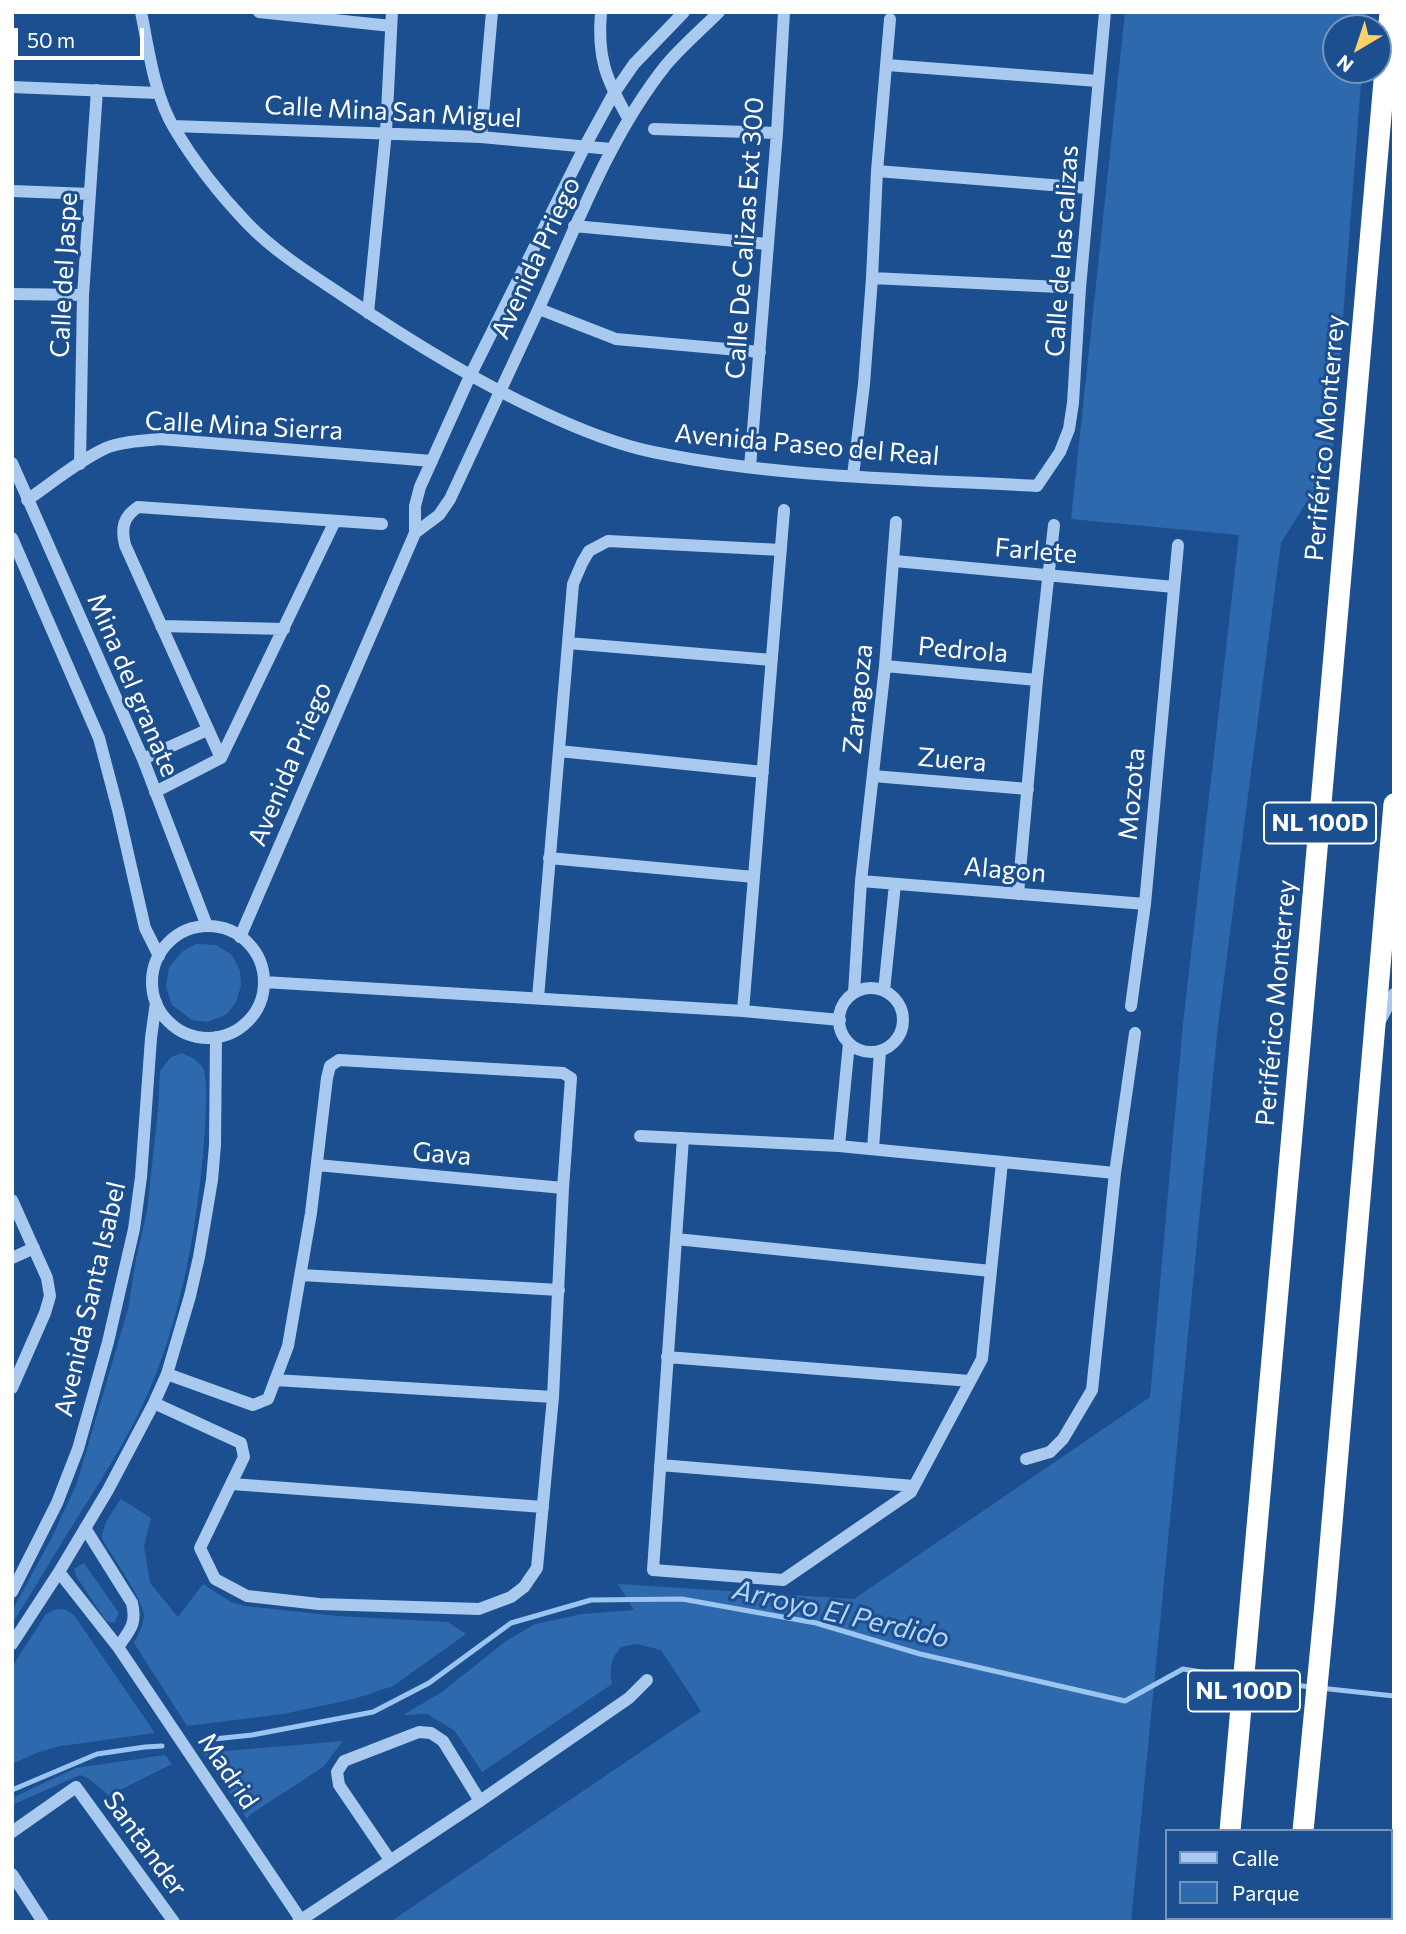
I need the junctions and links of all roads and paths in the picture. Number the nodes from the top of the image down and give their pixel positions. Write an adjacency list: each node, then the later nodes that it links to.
1 (141, 12): 17 (street, Avenida Paseo del Real)
2 (259, 12): 12 (street)
3 (392, 12): 12 (street)
4 (492, 12): 24 (street)
5 (601, 12): 18 (street)
6 (684, 12): 18 (street, Avenida Priego)
7 (719, 12): 19 (street, Avenida Priego)
8 (784, 12): 23 (street, Calle De Calizas Ext 300)
9 (1105, 12): 14 (street, Calle de las calizas)
10 (1390, 12): 133 (highway, Periférico Monterrey / NL 100D)
11 (890, 19): 13 (street)
12 (391, 26): 22 (street)
13 (887, 65): 14 (street); 27 (street)
14 (1098, 81): 28 (street, Calle de las calizas)
15 (12, 87): 16 (street)
16 (97, 90): 17 (street); 30 (street, Calle del Jaspe)
17 (158, 93): 20 (street, Avenida Paseo del Real)
18 (614, 93): 19 (street); 25 (street, Avenida Priego)
19 (628, 118): 26 (street, Avenida Priego)
20 (173, 126): 22 (street, Calle Mina San Miguel); 38 (street, Avenida Paseo del Real)
21 (654, 129): 23 (street)
22 (386, 132): 24 (street, Calle Mina San Miguel); 38 (street)
23 (777, 133): 32 (street, Calle De Calizas Ext 300)
24 (481, 137): 25 (street, Calle Mina San Miguel)
25 (585, 146): 26 (street, Calle Mina San Miguel); 40 (street, Avenida Priego)
26 (611, 149): 31 (street, Avenida Priego)
27 (877, 171): 28 (street); 33 (street)
28 (1088, 188): 34 (street, Calle de las calizas)
29 (12, 191): 30 (street)
30 (90, 194): 36 (street, Calle del Jaspe)
31 (574, 226): 32 (street); 37 (street, Avenida Priego)
32 (768, 244): 39 (street, Calle De Calizas Ext 300)
33 (872, 278): 34 (street); 46 (street)
34 (1080, 288): 47 (street, Calle de las calizas)
35 (12, 294): 36 (street)
36 (83, 295): 44 (street, Calle del Jaspe)
37 (539, 309): 39 (street); 41 (street, Avenida Priego)
38 (368, 313): 40 (street, Avenida Paseo del Real)
39 (760, 352): 45 (street, Calle De Calizas Ext 300)
40 (470, 376): 41 (street, Avenida Paseo del Real); 42 (street, Avenida Priego)
41 (499, 392): 45 (street, Avenida Paseo del Real); 54 (street, Avenida Priego)
42 (432, 461): 44 (street, Calle Mina Sierra); 54 (street, Avenida Priego)
43 (12, 464): 48 (street, Mina del granate)
44 (80, 464): 48 (street, Calle Mina Sierra)
45 (750, 467): 46 (street, Avenida Paseo del Real)
46 (853, 476): 47 (street, Avenida Paseo del Real)
47 (1037, 486)
48 (27, 500): 70 (street, Mina del granate)
49 (784, 510): 57 (street)
50 (335, 521): 52 (street); 61 (street); 62 (street)
51 (896, 522): 58 (street, Zaragoza)
52 (382, 524)
53 (1054, 525): 59 (street)
54 (415, 533): 83 (street, Avenida Priego)
55 (12, 538): 84 (street)
56 (1178, 545): 60 (street, Mozota)
57 (781, 550): 63 (street); 64 (street)
58 (895, 561): 59 (street, Farlete); 65 (street, Zaragoza)
59 (1050, 575): 60 (street, Farlete); 66 (street)
60 (1174, 587): 81 (street, Mozota)
61 (161, 626): 62 (street); 67 (street)
62 (284, 629): 69 (street)
63 (568, 643): 64 (street); 68 (street)
64 (772, 660): 71 (street)
65 (886, 666): 66 (street, Pedrola); 72 (street, Zaragoza)
66 (1037, 680): 73 (street)
67 (207, 730): 69 (street); 70 (street)
68 (559, 751): 71 (street); 76 (street)
69 (221, 758): 74 (street)
70 (143, 759): 74 (street, Mina del granate)
71 (763, 772): 77 (street)
72 (873, 776): 73 (street, Zuera); 78 (street, Zaragoza)
73 (1028, 789): 80 (street)
74 (155, 792): 82 (street, Mina del granate)
75 (1394, 804): 94 (highway, NL 100D)
76 (550, 858): 77 (street); 89 (street)
77 (754, 877): 92 (street)
78 (861, 881): 79 (street, Alagon); 87 (street, Zaragoza)
79 (895, 884): 80 (street, Alagon); 86 (street)
80 (1018, 894): 81 (street, Alagon)
81 (1145, 904): 91 (street, Mozota)
82 (207, 926): 83 (street); 84 (street)
83 (240, 937): 85 (street)
84 (159, 956): 90 (street)
85 (264, 982): 89 (street); 96 (street)
86 (884, 991): 87 (street); 98 (street)
87 (854, 993): 93 (street)
88 (1394, 993): 94 (street)
89 (538, 998): 92 (street)
90 (156, 1002): 96 (street); 128 (street, Avenida Santa Isabel)
91 (1131, 1006)
92 (743, 1011): 93 (street)
93 (840, 1020): 97 (street)
94 (1374, 1031): 134 (highway, NL 100D)
95 (1135, 1032): 105 (street)
96 (216, 1037): 115 (street)
97 (849, 1043): 98 (street); 101 (street)
98 (880, 1051): 102 (street)
99 (640, 1136): 100 (street)
100 (682, 1138): 101 (street); 108 (street)
101 (839, 1146): 102 (street)
102 (873, 1149): 103 (street)
103 (1002, 1162): 105 (street); 111 (street)
104 (317, 1165): 106 (street, Gava); 106 (street); 112 (street)
105 (1115, 1173): 121 (street)
106 (563, 1188): 113 (street)
107 (12, 1200): 109 (street)
108 (676, 1239): 111 (street); 114 (street)
109 (34, 1248): 110 (street); 118 (street)
110 (12, 1258)
111 (991, 1271): 117 (street)
112 (301, 1275): 113 (street); 116 (street)
113 (559, 1290): 119 (street)
114 (667, 1357): 117 (street); 122 (street)
115 (167, 1374): 116 (street); 120 (street)
116 (275, 1380): 119 (street)
117 (970, 1381): 124 (street)
118 (12, 1388)
119 (553, 1397): 125 (street)
120 (154, 1403): 123 (street); 126 (street)
121 (1026, 1459)
122 (660, 1465): 124 (street); 124 (street)
123 (232, 1484): 125 (street); 125 (street)
124 (914, 1486)
125 (543, 1507)
126 (85, 1528): 127 (street); 130 (street)
127 (59, 1572): 129 (street); 130 (street, Madrid)
128 (12, 1592)
129 (12, 1644)
130 (118, 1647): 138 (street, Madrid)
131 (648, 1680): 132 (street)
132 (480, 1801): 136 (street); 136 (street)
133 (1230, 1829)
134 (1303, 1829)
135 (12, 1832): 140 (street, Santander)
136 (390, 1860): 138 (street)
137 (12, 1874): 139 (street)
138 (300, 1921)
139 (43, 1922)
140 (174, 1922)

